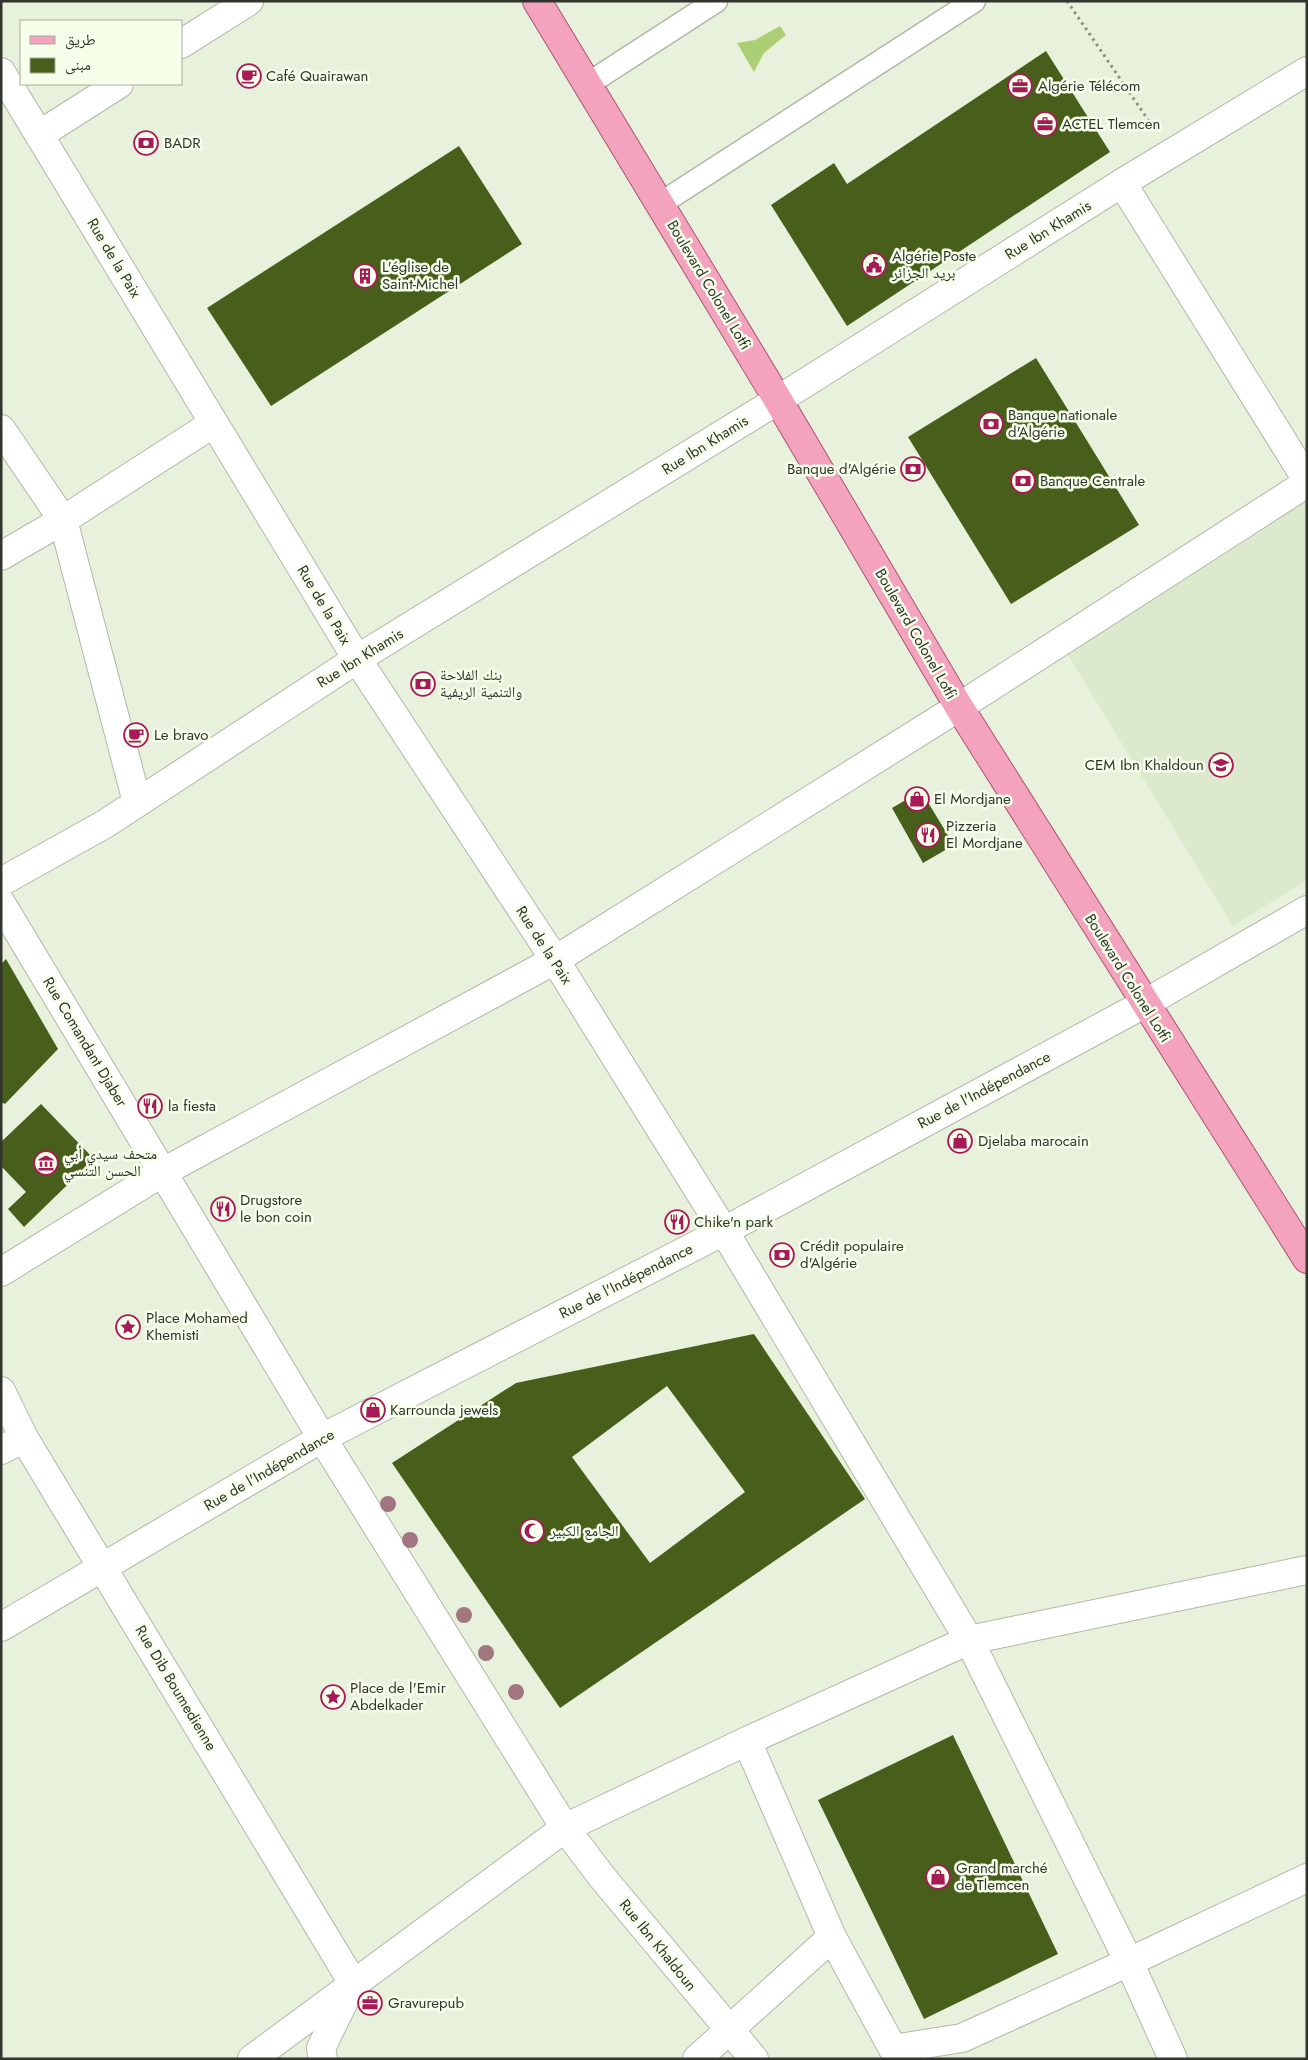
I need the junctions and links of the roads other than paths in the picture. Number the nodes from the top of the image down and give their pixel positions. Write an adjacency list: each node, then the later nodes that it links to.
1 (249, 1): 5 (street)
2 (536, 1): 8 (main road, Boulevard Colonel Lotfi)
3 (716, 1): 8 (lane)
4 (974, 1): 12 (lane)
5 (182, 43)
6 (1307, 70): 11 (street, Rue Ibn Khamis)
7 (1, 72): 10 (street, Rue de la Paix)
8 (588, 84): 12 (main road, Boulevard Colonel Lotfi)
9 (118, 85): 10 (street)
10 (39, 135): 14 (street, Rue de la Paix)
11 (1122, 183): 13 (street, Rue Ibn Khamis); 16 (street)
12 (660, 204): 13 (main road, Boulevard Colonel Lotfi)
13 (778, 400): 19 (street, Rue Ibn Khamis); 20 (main road, Boulevard Colonel Lotfi)
14 (214, 423): 17 (street); 19 (street, Rue de la Paix)
15 (1, 429): 17 (street)
16 (1307, 482): 20 (street)
17 (63, 520): 18 (street); 21 (street)
18 (1, 556)
19 (357, 659): 21 (street, Rue Ibn Khamis); 25 (street, Rue de la Paix)
20 (959, 707): 25 (street); 26 (main road, Boulevard Colonel Lotfi)
21 (137, 802): 22 (street, Rue Ibn Khamis)
22 (1, 882)
23 (1, 903): 27 (street, Rue Comandant Djaber)
24 (1307, 910): 26 (street, Rue de l'Indépendance)
25 (555, 960): 27 (street); 28 (street, Rue de la Paix)
26 (1144, 1004): 28 (street, Rue de l'Indépendance); 29 (main road, Boulevard Colonel Lotfi)
27 (163, 1172): 30 (street); 32 (street, Rue Comandant Djaber)
28 (724, 1231): 32 (street, Rue de l'Indépendance); 37 (street, Rue de la Paix)
29 (1307, 1259)
30 (1, 1272)
31 (1, 1391): 33 (street, Rue Dib Boumedienne)
32 (322, 1438): 34 (street, Rue de l'Indépendance); 39 (street, Rue Ibn Khaldoun)
33 (13, 1444): 34 (street, Rue Dib Boumedienne)
34 (103, 1567): 36 (street, Rue de l'Indépendance); 43 (street, Rue Dib Boumedienne)
35 (1307, 1570): 37 (street)
36 (1, 1627)
37 (969, 1640): 38 (street); 42 (street, Rue de la Paix)
38 (747, 1741): 39 (street); 41 (street)
39 (565, 1828): 43 (street); 44 (street, Rue Ibn Khaldoun)
40 (1307, 1878): 42 (street)
41 (832, 1937): 42 (street); 44 (street)
42 (1129, 1962): 49 (street, Rue de la Paix)
43 (353, 1983): 45 (street); 46 (street)
44 (728, 2031): 47 (street); 48 (street, Rue Ibn Khaldoun)
45 (252, 2059)
46 (323, 2059)
47 (696, 2059)
48 (754, 2059)
49 (1173, 2059)

